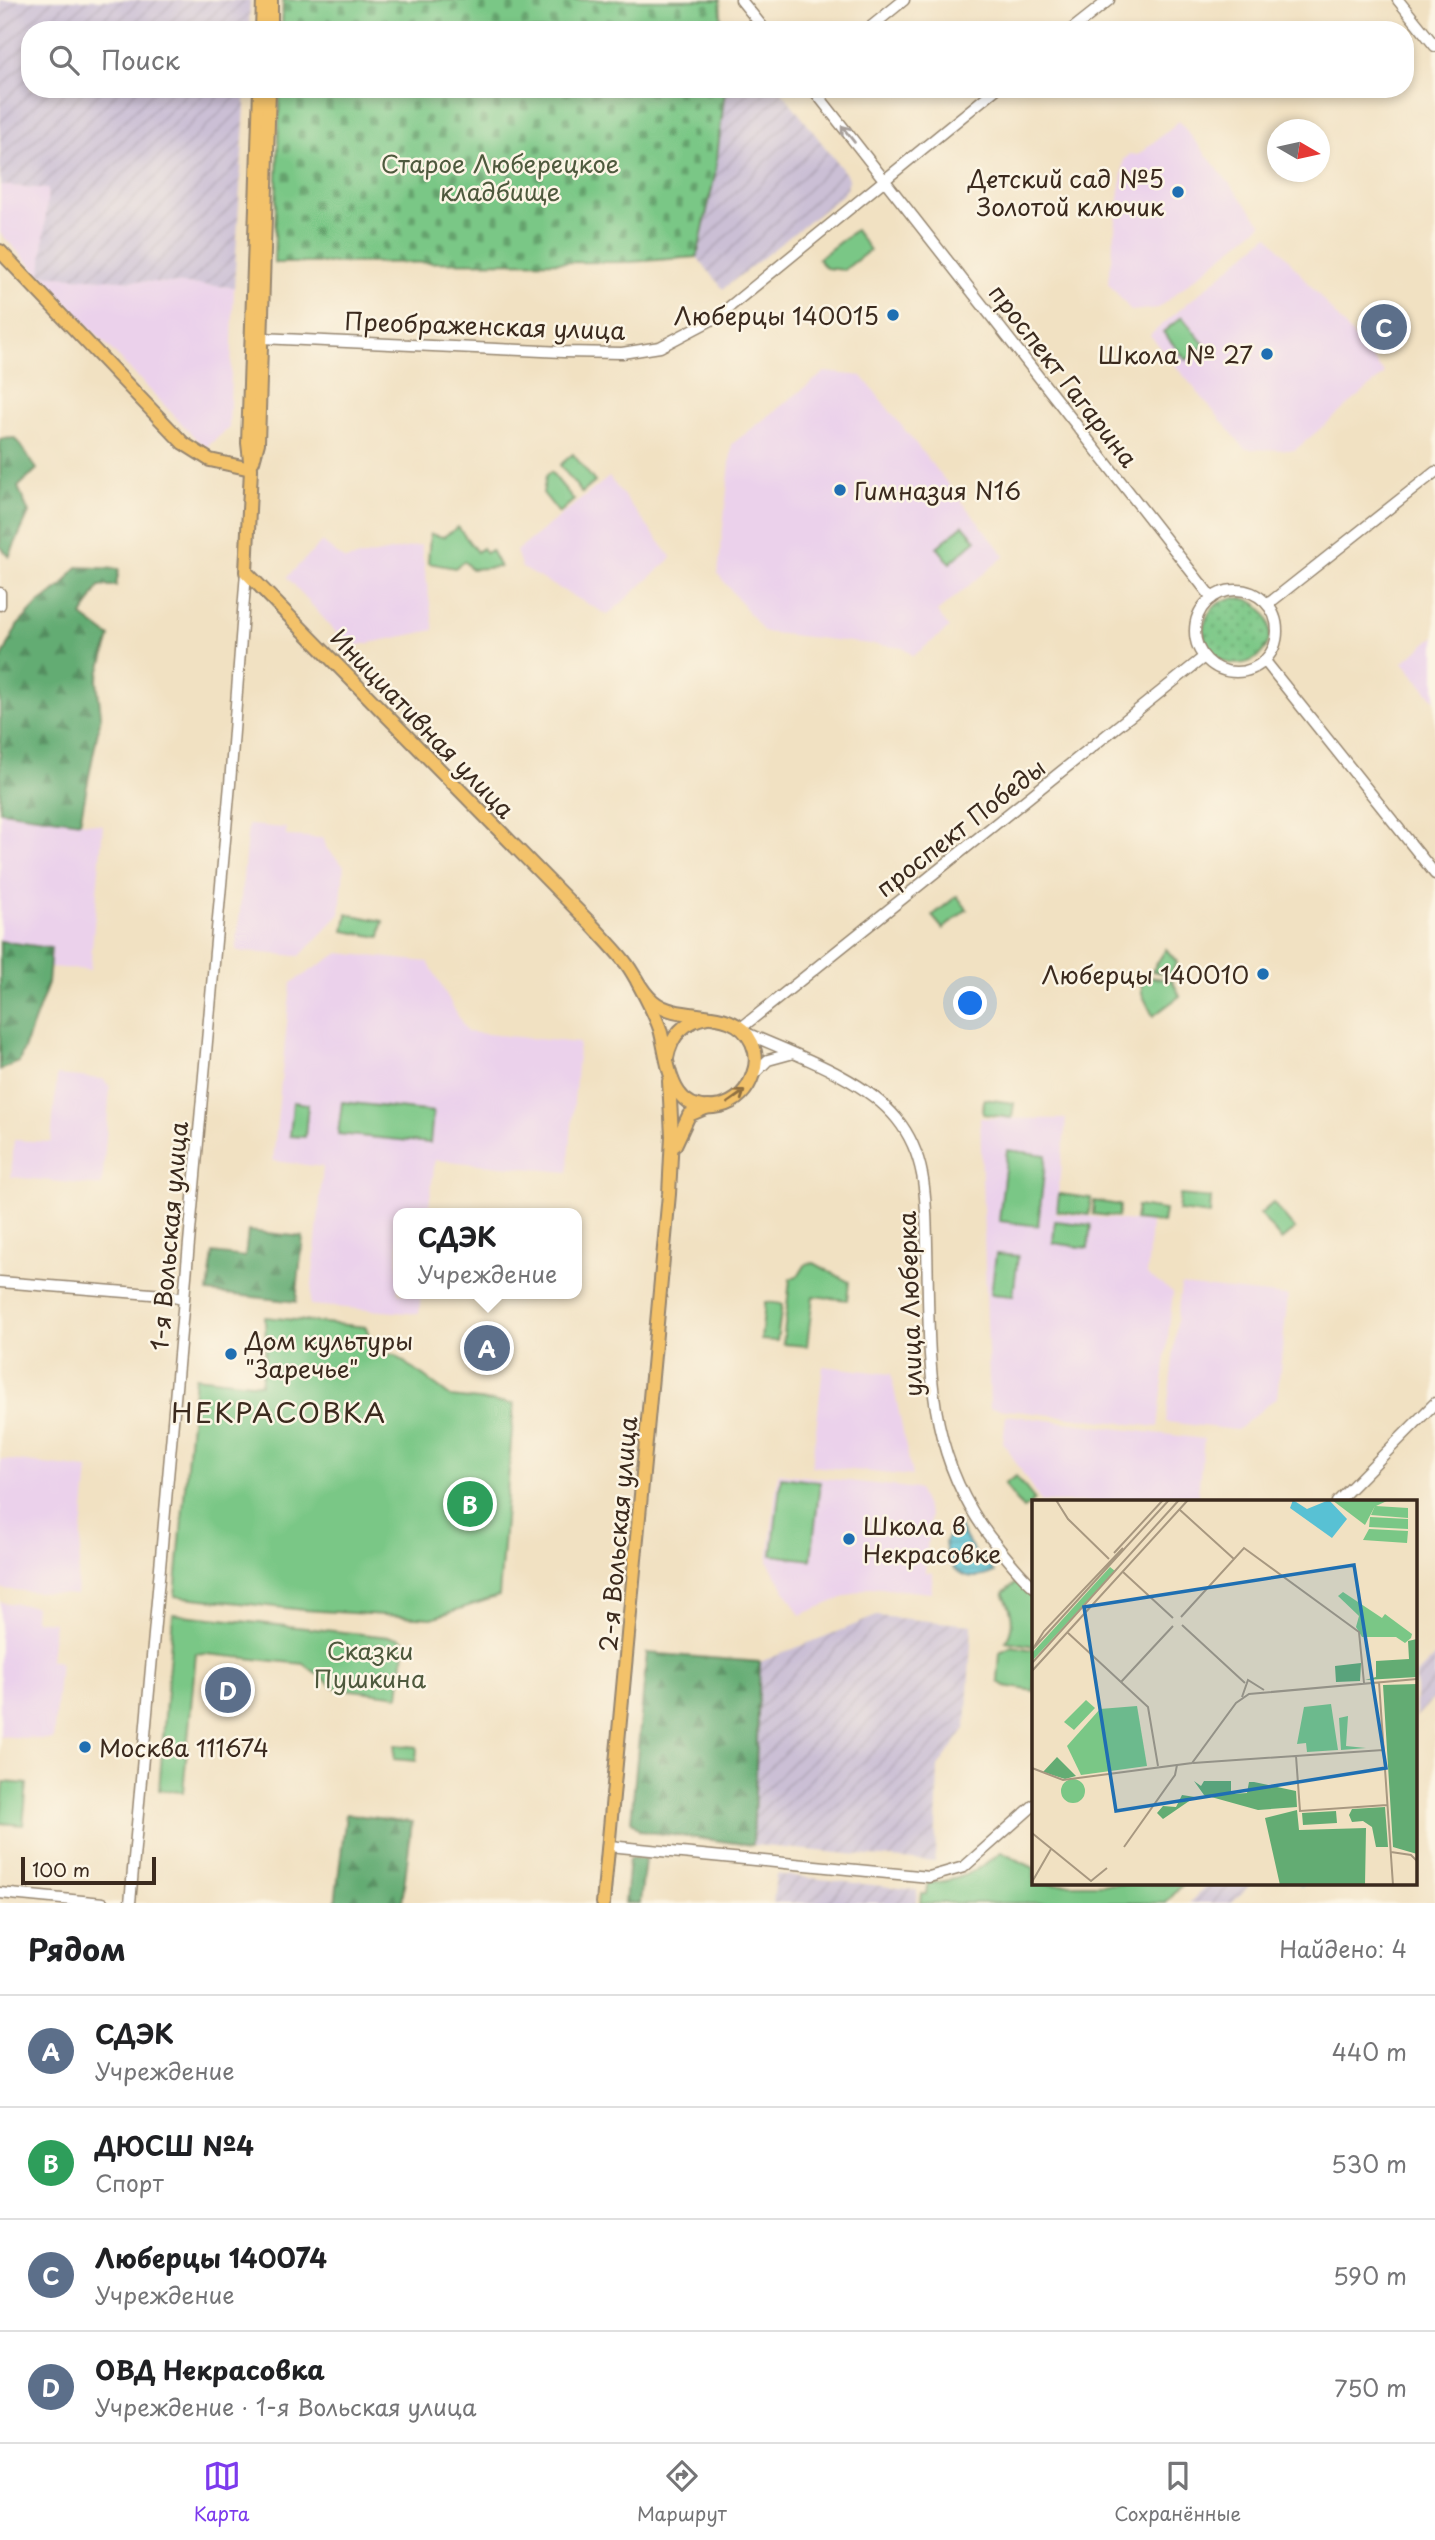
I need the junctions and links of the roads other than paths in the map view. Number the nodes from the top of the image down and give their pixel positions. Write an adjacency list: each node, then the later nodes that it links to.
1 (263, 0): 7 (main road)
2 (271, 0): 8 (main road)
3 (741, 0): 9 (street)
4 (904, 0): 10 (street)
5 (1109, 0): 11 (street)
6 (1398, 0): 12 (street)
7 (262, 21)
8 (271, 21)
9 (758, 21)
10 (878, 21)
11 (1082, 21)
12 (1435, 46)
13 (260, 98): 20 (main road)
14 (269, 98): 19 (main road)
15 (820, 98): 17 (street, проспект Гагарина, one-way to 15)
16 (985, 98): 17 (street, Преображенская улица)
17 (883, 178): 19 (street, Преображенская улица); 24 (street, проспект Гагарина)
18 (0, 251): 20 (main road)
19 (261, 338): 20 (main road)
20 (251, 468): 22 (main road)
21 (1435, 472): 25 (street)
22 (246, 572): 30 (main road, Инициативная улица); 39 (street, 1-я Вольская улица)
23 (0, 593): 26 (street)
24 (1212, 598): 25 (street); 27 (street)
25 (1268, 604): 28 (street)
26 (0, 606)
27 (1204, 657): 28 (street); 32 (street, проспект Победы)
28 (1265, 661): 29 (street)
29 (1435, 874)
30 (637, 981): 31 (main road, Инициативная улица); 34 (main road, Инициативная улица)
31 (716, 1017): 32 (main road, Инициативная улица); 34 (main road)
32 (743, 1030): 33 (street, улица Люберка); 35 (main road)
33 (794, 1054): 35 (street); 42 (street, улица Люберка)
34 (667, 1068): 36 (main road, Инициативная улица); 37 (main road, 2-я Вольская улица)
35 (754, 1074): 36 (main road, one-way to 35)
36 (708, 1107): 37 (main road, 2-я Вольская улица)
37 (671, 1169): 44 (main road, 2-я Вольская улица)
38 (0, 1282): 39 (street)
39 (183, 1299): 47 (street, 1-я Вольская улица)
40 (1435, 1403): 41 (street)
41 (1340, 1500)
42 (1032, 1585)
43 (1032, 1807): 44 (street)
44 (609, 1846): 48 (main road, 2-я Вольская улица)
45 (0, 1893): 46 (street)
46 (103, 1903)
47 (130, 1903)
48 (603, 1903)

